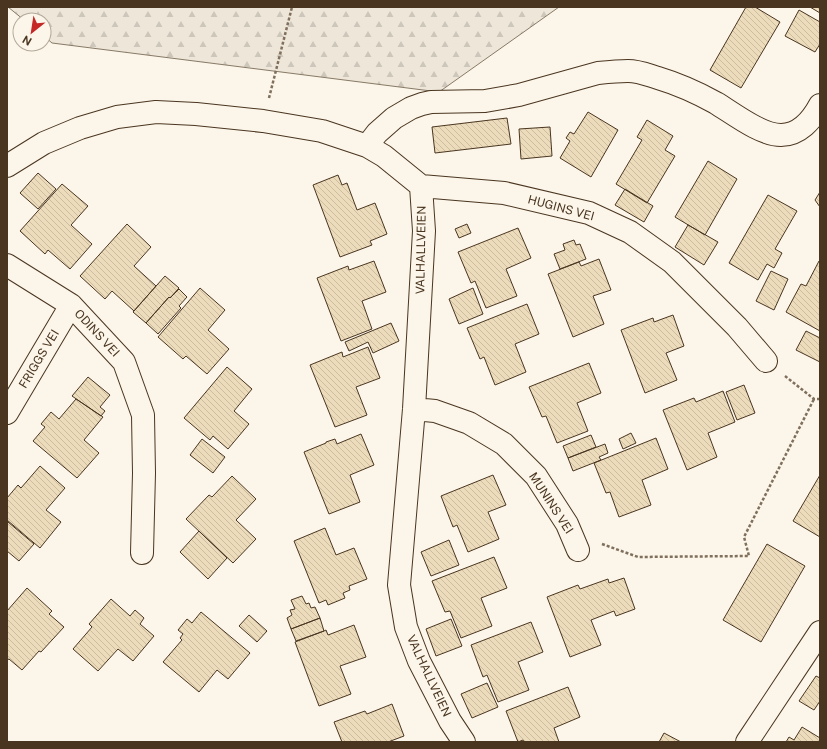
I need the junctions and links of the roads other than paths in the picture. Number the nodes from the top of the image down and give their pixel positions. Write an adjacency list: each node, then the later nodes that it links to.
1 (818, 112): 2 (street)
2 (367, 146): 3 (street); 4 (street)
3 (7, 166)
4 (421, 186): 7 (street, HUGINS VEI); 8 (street, VALHALLVEIEN)
5 (7, 265): 6 (street, ODINS VEI)
6 (71, 306): 9 (street, FRIGGS VEI); 11 (street, ODINS VEI)
7 (766, 361)
8 (414, 409): 10 (street, MUNINS VEI); 13 (street, VALHALLVEIEN)
9 (7, 413)
10 (574, 541)
11 (142, 553)
12 (820, 632): 14 (street)
13 (464, 742)
14 (746, 742)

